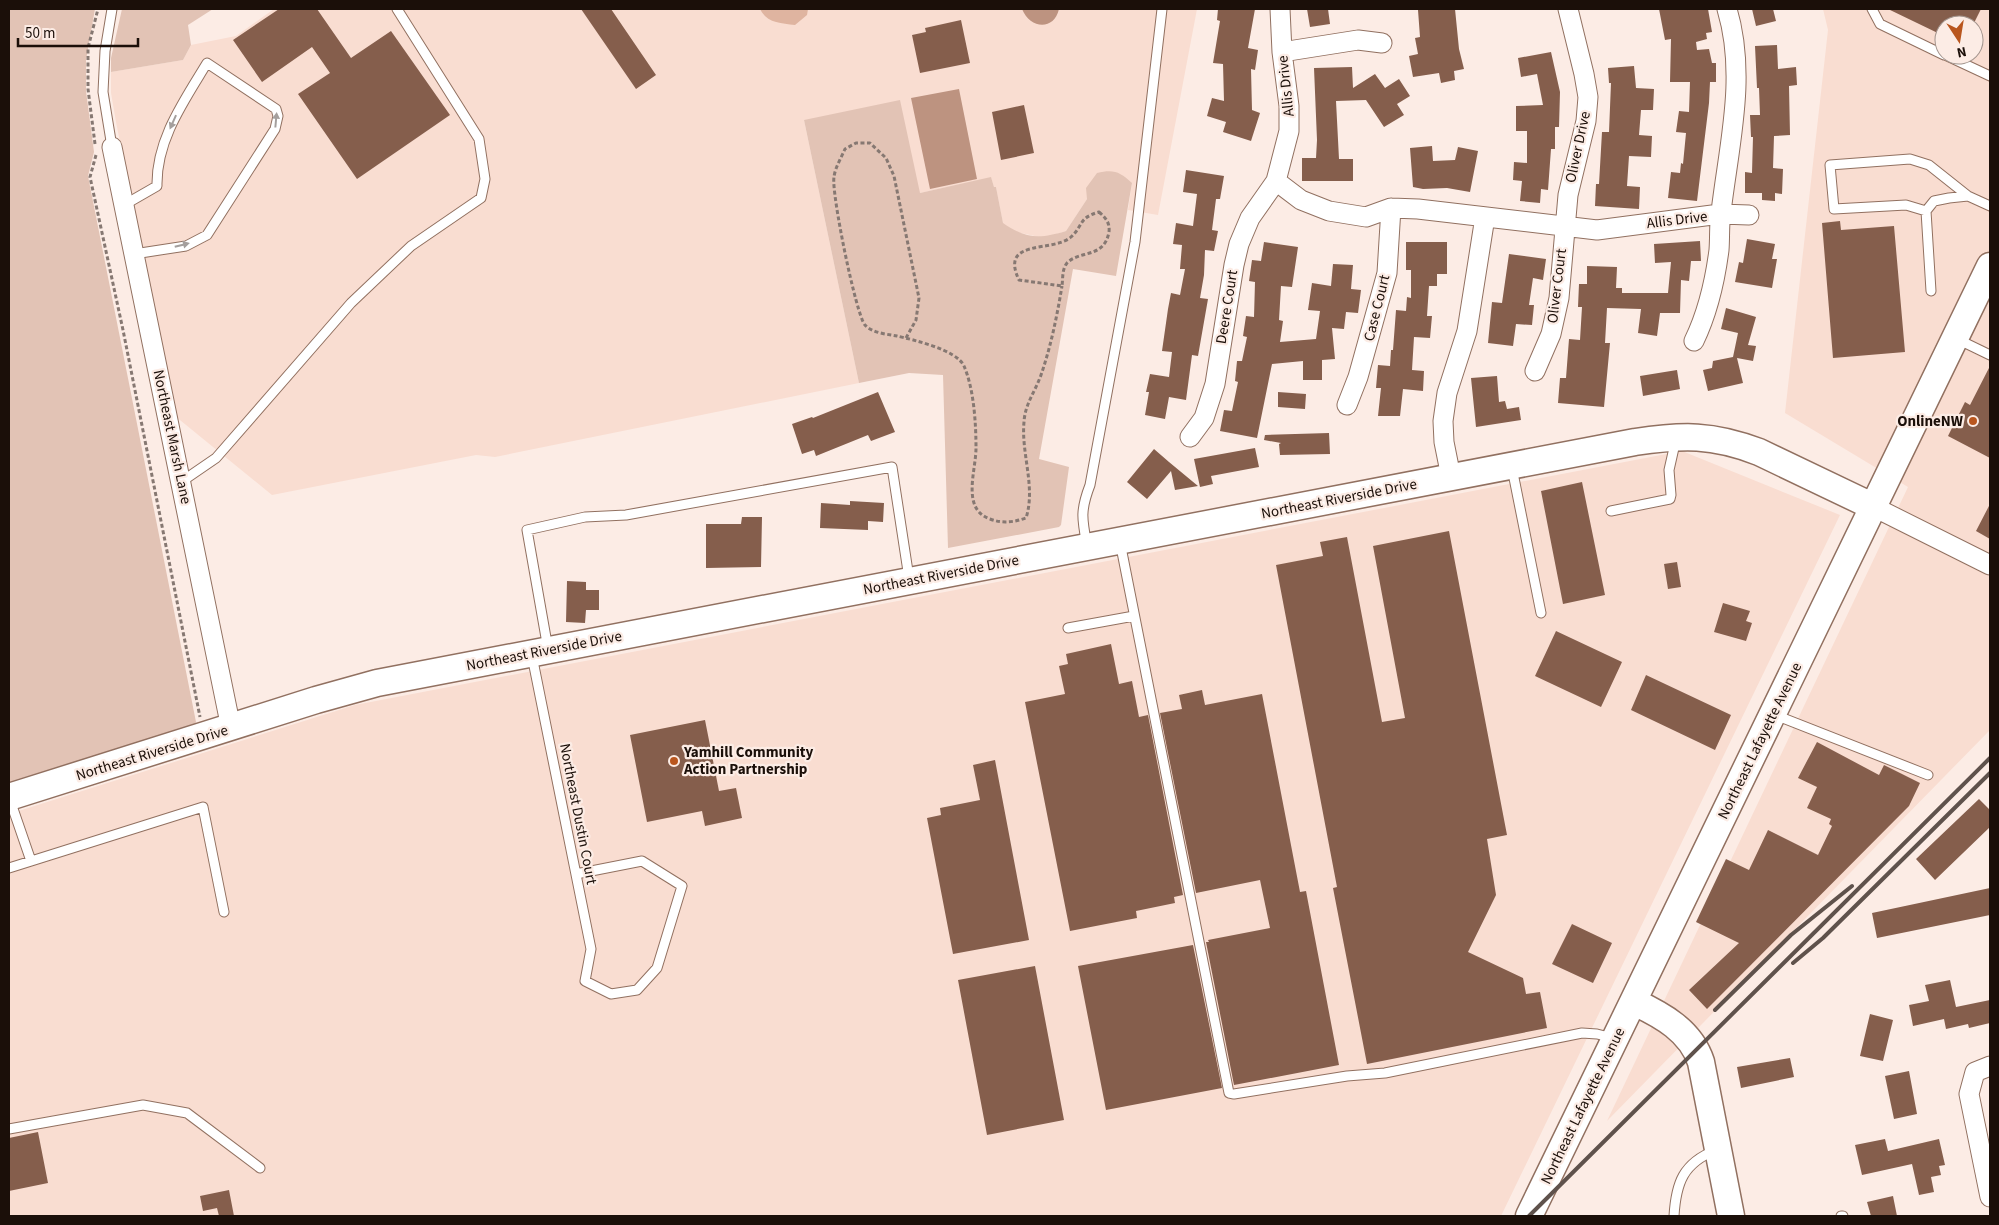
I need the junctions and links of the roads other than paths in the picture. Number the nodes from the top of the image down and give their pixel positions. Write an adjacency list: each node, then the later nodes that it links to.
1 (112, 9): 13 (lane)
2 (397, 9): 36 (lane)
3 (1162, 9): 40 (lane)
4 (1280, 9): 10 (street, Allis Drive)
5 (1568, 9): 23 (street, Oliver Drive)
6 (1727, 9): 20 (street, Allis Drive)
7 (1872, 9): 9 (lane)
8 (1382, 43): 10 (street)
9 (1934, 50)
10 (1282, 52): 14 (street, Allis Drive)
11 (1966, 65): 12 (lane)
12 (1990, 76)
13 (112, 147): 16 (street, Northeast Marsh Lane)
14 (1276, 181): 18 (street, Allis Drive); 33 (street, Deere Court)
15 (1968, 196): 17 (lane); 19 (lane); 19 (lane)
16 (124, 205): 24 (street, Northeast Marsh Lane); 24 (lane, one-way to 16)
17 (1990, 206)
18 (1391, 208): 22 (street, Allis Drive); 31 (street, Case Court)
19 (1926, 211): 26 (lane)
20 (1720, 214): 21 (street, Allis Drive); 23 (street, Allis Drive); 28 (street)
21 (1749, 215)
22 (1485, 217): 23 (street, Allis Drive); 35 (street)
23 (1564, 227): 30 (street, Oliver Court)
24 (134, 254): 36 (street, Northeast Marsh Lane)
25 (1990, 266): 27 (street, Northeast Lafayette Avenue)
26 (1931, 291)
27 (1955, 338): 29 (lane); 37 (street, Northeast Lafayette Avenue)
28 (1694, 341)
29 (1990, 356)
30 (1535, 371)
31 (1347, 405)
32 (1676, 436): 34 (street, Northeast Riverside Drive); 37 (street, Northeast Riverside Drive); 38 (lane)
33 (1190, 437)
34 (1512, 466): 35 (street, Northeast Riverside Drive); 43 (lane)
35 (1451, 477): 39 (street, Northeast Riverside Drive)
36 (181, 482): 48 (street, Northeast Marsh Lane)
37 (1874, 507): 41 (street); 47 (street, Northeast Lafayette Avenue)
38 (1610, 511)
39 (1119, 540): 40 (street, Northeast Riverside Drive); 44 (lane)
40 (1087, 547): 42 (street, Northeast Riverside Drive)
41 (1990, 565)
42 (910, 581): 46 (street, Northeast Riverside Drive); 46 (lane, Northeast Dustin Court)
43 (1541, 613)
44 (1134, 616): 45 (lane); 56 (lane)
45 (1068, 628)
46 (540, 652): 48 (street, Northeast Riverside Drive); 53 (lane, Northeast Dustin Court)
47 (1773, 714): 49 (lane); 55 (street, Northeast Lafayette Avenue)
48 (231, 728): 50 (street, Northeast Riverside Drive)
49 (1928, 775)
50 (9, 797): 51 (lane)
51 (31, 861): 52 (lane); 54 (lane)
52 (9, 868)
53 (576, 874): 53 (lane, Northeast Dustin Court)
54 (224, 912)
55 (1634, 1002): 56 (street, Northeast Lafayette Avenue); 59 (street)
56 (1616, 1039): 62 (street, Northeast Lafayette Avenue)
57 (1983, 1069): 61 (street)
58 (9, 1129): 60 (lane)
59 (1718, 1149): 63 (lane); 64 (street)
60 (260, 1168)
61 (1990, 1197)
62 (1529, 1216)
63 (1674, 1216)
64 (1732, 1216)

